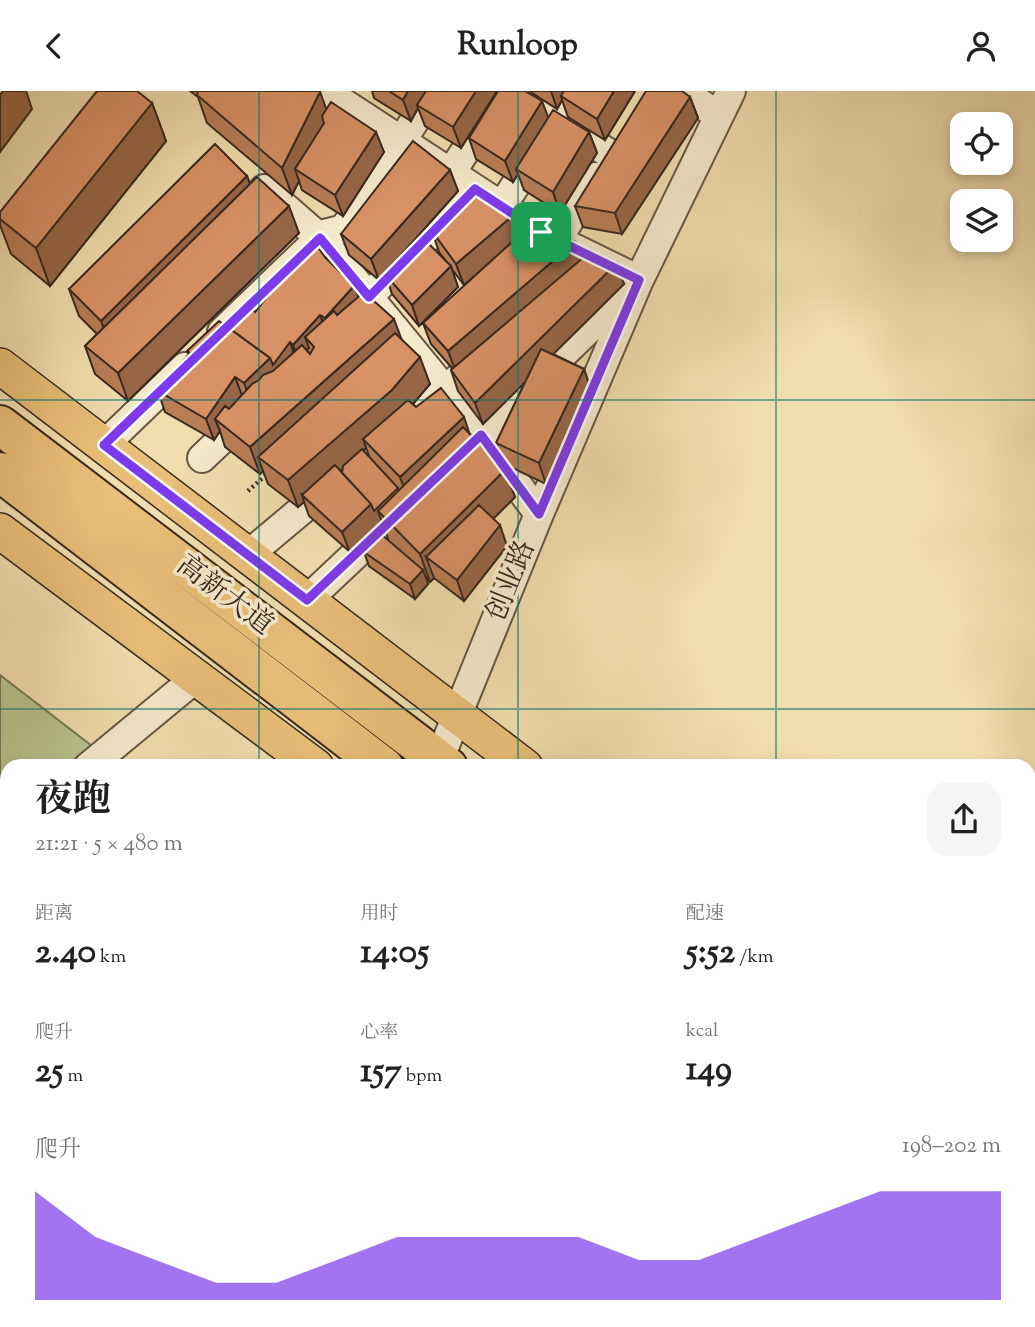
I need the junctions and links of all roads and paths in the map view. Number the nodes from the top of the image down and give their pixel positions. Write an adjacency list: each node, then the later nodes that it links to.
1 (325, 91): 7 (street)
2 (433, 91): 10 (street)
3 (504, 91): 11 (street)
4 (511, 91): 9 (street)
5 (576, 91): 9 (street)
6 (681, 91): 8 (street)
7 (358, 100): 10 (street)
8 (725, 103): 17 (street, 创业路)
9 (558, 120): 14 (street); 16 (street)
10 (401, 141): 11 (street); 15 (street)
11 (451, 173): 13 (street)
12 (259, 185): 15 (street)
13 (475, 189): 14 (street); 18 (street)
14 (502, 207): 16 (street)
15 (320, 238): 18 (street); 26 (street)
16 (540, 240): 17 (street)
17 (639, 280): 25 (street); 31 (street, 创业路)
18 (369, 297): 19 (street); 22 (street)
19 (339, 326)
20 (507, 338): 22 (street)
21 (0, 366): 26 (main road)
22 (446, 391): 25 (street); 33 (street)
23 (271, 392): 27 (street)
24 (0, 425): 40 (highway, 高新大道)
25 (481, 435): 31 (street); 34 (street)
26 (104, 445): 33 (main road)
27 (202, 458)
28 (277, 465): 30 (path)
29 (0, 472): 39 (highway, 高新大道)
30 (248, 491)
31 (539, 514): 36 (street, 创业路)
32 (0, 531): 35 (main road)
33 (248, 555): 34 (main road)
34 (307, 600): 36 (main road)
35 (197, 677): 37 (street); 38 (main road)
36 (457, 714): 41 (street, 创业路); 42 (main road)
37 (98, 759)
38 (305, 759)
39 (374, 759)
40 (434, 759)
41 (443, 759)
42 (515, 759)

